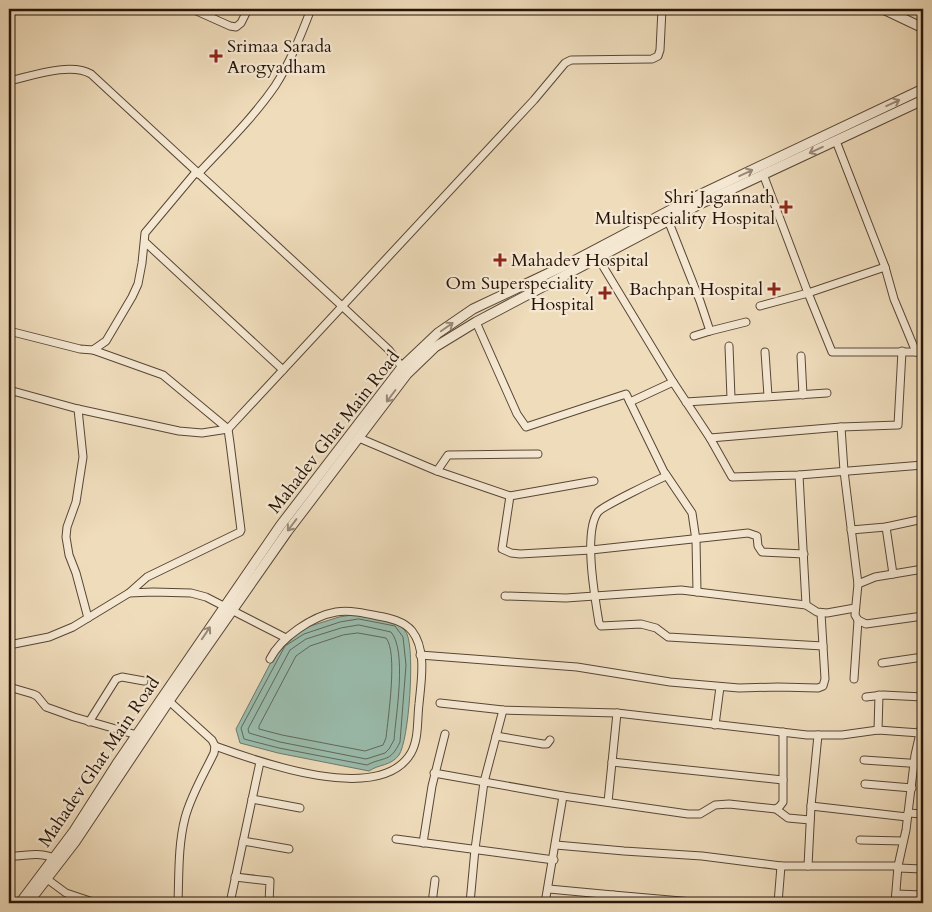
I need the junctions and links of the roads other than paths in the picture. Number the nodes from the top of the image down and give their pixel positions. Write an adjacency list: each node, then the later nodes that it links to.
1 (192, 9): 2 (street)
2 (248, 9)
3 (311, 9): 13 (street)
4 (662, 9): 20 (street)
5 (883, 9): 8 (street)
6 (920, 9): 7 (highway)
7 (923, 10)
8 (923, 28)
9 (9, 81): 13 (street)
10 (923, 89): 33 (street, Mahadev Ghat Main Road, one-way to 10)
11 (923, 100): 12 (street)
12 (836, 141): 14 (street, one-way to 14); 18 (street)
13 (197, 173): 16 (street); 20 (street)
14 (763, 174): 15 (street); 19 (street)
15 (668, 220): 17 (street); 25 (street)
16 (145, 242): 28 (street); 34 (street)
17 (598, 258): 22 (street); 35 (street)
18 (885, 267): 19 (street); 31 (street)
19 (808, 293): 21 (street); 29 (street)
20 (343, 306): 33 (street); 34 (street)
21 (760, 306)
22 (476, 322): 41 (street); 46 (street, one-way to 46)
23 (746, 322): 25 (street)
24 (9, 331): 28 (street)
25 (710, 331): 26 (street)
26 (694, 336)
27 (729, 346): 40 (street)
28 (93, 350): 45 (street)
29 (902, 351): 31 (street); 44 (street)
30 (765, 352): 39 (street)
31 (920, 352)
32 (801, 356): 38 (street)
33 (402, 367): 70 (street, Mahadev Ghat Main Road)
34 (283, 370): 45 (street)
35 (673, 382): 41 (street); 42 (street)
36 (9, 390): 43 (street)
37 (827, 393): 38 (street)
38 (803, 395): 39 (street)
39 (768, 396): 40 (street)
40 (731, 398): 42 (street)
41 (630, 402): 52 (street)
42 (686, 402): 47 (street)
43 (78, 409): 45 (street); 75 (street)
44 (841, 427): 47 (street); 51 (street)
45 (228, 429): 66 (street)
46 (359, 438): 50 (street); 72 (street, one-way to 72)
47 (710, 438): 53 (street)
48 (538, 454): 50 (street)
49 (923, 465): 51 (street)
50 (437, 471): 55 (street)
51 (844, 471): 53 (street); 58 (street)
52 (665, 474): 59 (street); 60 (street)
53 (799, 475): 61 (street)
54 (594, 480): 55 (street)
55 (510, 496): 60 (street)
56 (923, 519): 57 (street)
57 (886, 527): 58 (street); 63 (street)
58 (851, 530): 64 (street)
59 (696, 540): 60 (street); 61 (street); 65 (street)
60 (591, 550): 68 (street)
61 (804, 554): 69 (street)
62 (923, 569): 63 (street)
63 (893, 574): 64 (street)
64 (858, 584): 71 (street)
65 (697, 592): 68 (street); 69 (street)
66 (129, 593): 70 (street); 75 (street)
67 (505, 596): 68 (street)
68 (595, 596): 79 (street)
69 (806, 605): 73 (street)
70 (224, 606): 72 (street); 102 (street, Mahadev Ghat Main Road, one-way to 70)
71 (855, 608): 73 (street); 76 (street)
72 (233, 610): 77 (street); 91 (street)
73 (821, 613): 79 (street)
74 (923, 616): 76 (street)
75 (88, 618): 78 (street)
76 (858, 620): 84 (street)
77 (286, 638): 80 (street); 82 (street)
78 (9, 645)
79 (823, 646): 87 (street)
80 (420, 655): 87 (street); 108 (street)
81 (923, 657): 83 (street)
82 (270, 658)
83 (882, 663)
84 (854, 678)
85 (144, 681): 96 (street)
86 (9, 687): 96 (street)
87 (720, 687): 97 (street)
88 (879, 695): 89 (street); 90 (street); 98 (street)
89 (866, 697)
90 (923, 697)
91 (168, 701): 106 (street); 135 (street)
92 (440, 703): 93 (street)
93 (503, 710): 94 (street); 104 (street)
94 (617, 713): 97 (street); 109 (street)
95 (923, 721): 100 (street)
96 (89, 722): 102 (street)
97 (715, 725): 99 (street)
98 (878, 730): 100 (street); 103 (street)
99 (783, 732): 103 (street); 113 (street)
100 (920, 733): 110 (street)
101 (445, 734): 112 (street)
102 (137, 735): 135 (street, Mahadev Ghat Main Road)
103 (818, 735): 120 (street)
104 (496, 736): 105 (street); 114 (street)
105 (550, 740)
106 (215, 746): 108 (street); 151 (street)
107 (864, 760): 110 (street)
108 (260, 762): 118 (street)
109 (612, 762): 113 (street); 119 (street)
110 (914, 764): 111 (street); 116 (street)
111 (923, 764)
112 (434, 773): 114 (street); 130 (street)
113 (783, 780): 122 (street)
114 (484, 782): 117 (street); 133 (street)
115 (866, 784): 116 (street)
116 (912, 788): 124 (street)
117 (563, 796): 119 (street); 131 (street)
118 (252, 799): 121 (street); 128 (street)
119 (608, 802): 122 (street)
120 (811, 806): 124 (street); 125 (street)
121 (300, 808)
122 (776, 809): 125 (street)
123 (923, 814): 124 (street)
124 (907, 815): 129 (street)
125 (810, 820): 138 (street)
126 (396, 839): 130 (street)
127 (860, 840): 129 (street)
128 (243, 841): 132 (street); 141 (street)
129 (904, 841): 139 (street)
130 (423, 842): 133 (street)
131 (556, 844): 136 (street); 137 (street)
132 (289, 849)
133 (475, 849): 136 (street); 155 (street)
134 (9, 857): 135 (street)
135 (57, 860): 142 (street); 148 (street, Mahadev Ghat Main Road)
136 (554, 860): 144 (street)
137 (781, 866): 138 (street); 159 (street)
138 (808, 866): 139 (street)
139 (898, 867): 140 (street); 146 (street)
140 (923, 869)
141 (235, 877): 152 (street); 153 (street)
142 (47, 879): 149 (street); 150 (street)
143 (436, 880): 154 (street)
144 (548, 889): 145 (street); 156 (street)
145 (614, 894): 157 (street); 158 (street)
146 (896, 894): 147 (street); 160 (street)
147 (923, 895)
148 (20, 903)
149 (28, 903)
150 (96, 903)
151 (178, 903)
152 (230, 903)
153 (269, 903)
154 (432, 903)
155 (470, 903)
156 (546, 903)
157 (614, 903)
158 (704, 903)
159 (778, 903)
160 (895, 903)

